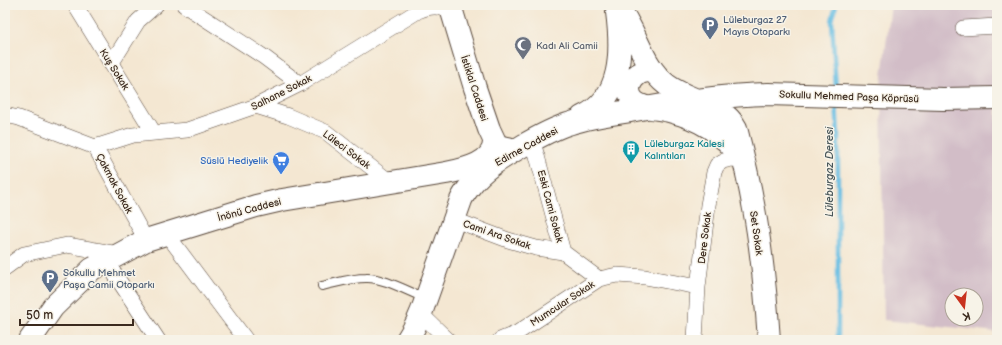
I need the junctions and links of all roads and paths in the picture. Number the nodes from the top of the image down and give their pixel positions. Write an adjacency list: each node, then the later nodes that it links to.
1 (75, 5): 8 (street, Kuş Sokak)
2 (156, 5): 8 (street)
3 (184, 5): 10 (street)
4 (616, 5): 9 (main road, Set Sokak); 17 (main road)
5 (451, 8): 10 (street, Salhane Sokak); 20 (main road, İstiklal Caddesi)
6 (997, 26): 7 (street)
7 (963, 28)
8 (111, 64): 19 (street, Kuş Sokak)
9 (655, 73): 13 (main road, Set Sokak); 15 (main road)
10 (300, 84): 14 (street, Salhane Sokak)
11 (750, 95): 12 (main road, Sokullu Mehmed Paşa Köprüsü); 13 (main road, Edirne Caddesi); 18 (main road, Set Sokak)
12 (997, 98)
13 (696, 100): 15 (main road, Edirne Caddesi); 18 (main road, Set Sokak)
14 (256, 106): 19 (street, Salhane Sokak); 25 (street, Lüleci Sokak)
15 (648, 107): 17 (main road, Edirne Caddesi); 23 (main road)
16 (5, 115): 22 (street, Çakmak Sokak)
17 (566, 124): 21 (main road, Edirne Caddesi)
18 (736, 128): 23 (main road, Set Sokak)
19 (154, 133): 22 (street, Salhane Sokak)
20 (494, 141): 21 (main road); 24 (main road, İnönü Caddesi)
21 (527, 143): 26 (main road, Edirne Caddesi); 29 (street, Eski Cami Sokak)
22 (95, 146): 28 (street, Çakmak Sokak)
23 (744, 160): 34 (street, Dere Sokak); 43 (main road, Set Sokak)
24 (436, 174): 25 (main road, İnönü Caddesi); 26 (main road)
25 (390, 182): 27 (main road, İnönü Caddesi)
26 (458, 210): 29 (street, Cami Ara Sokak); 35 (main road, Edirne Caddesi)
27 (166, 233): 28 (main road, İnönü Caddesi); 38 (street)
28 (146, 240): 30 (main road, İnönü Caddesi)
29 (563, 252): 32 (street, Eski Cami Sokak)
30 (112, 257): 31 (street); 36 (main road, İnönü Caddesi); 37 (street)
31 (5, 268)
32 (599, 279): 34 (street, Mumcular Sokak); 41 (street, Mumcular Sokak)
33 (322, 286): 35 (lane)
34 (698, 287): 42 (street, Dere Sokak)
35 (423, 306): 39 (main road, Edirne Caddesi); 40 (street)
36 (30, 340)
37 (158, 340)
38 (246, 340)
39 (406, 340)
40 (448, 340)
41 (500, 340)
42 (695, 340)
43 (769, 340)

